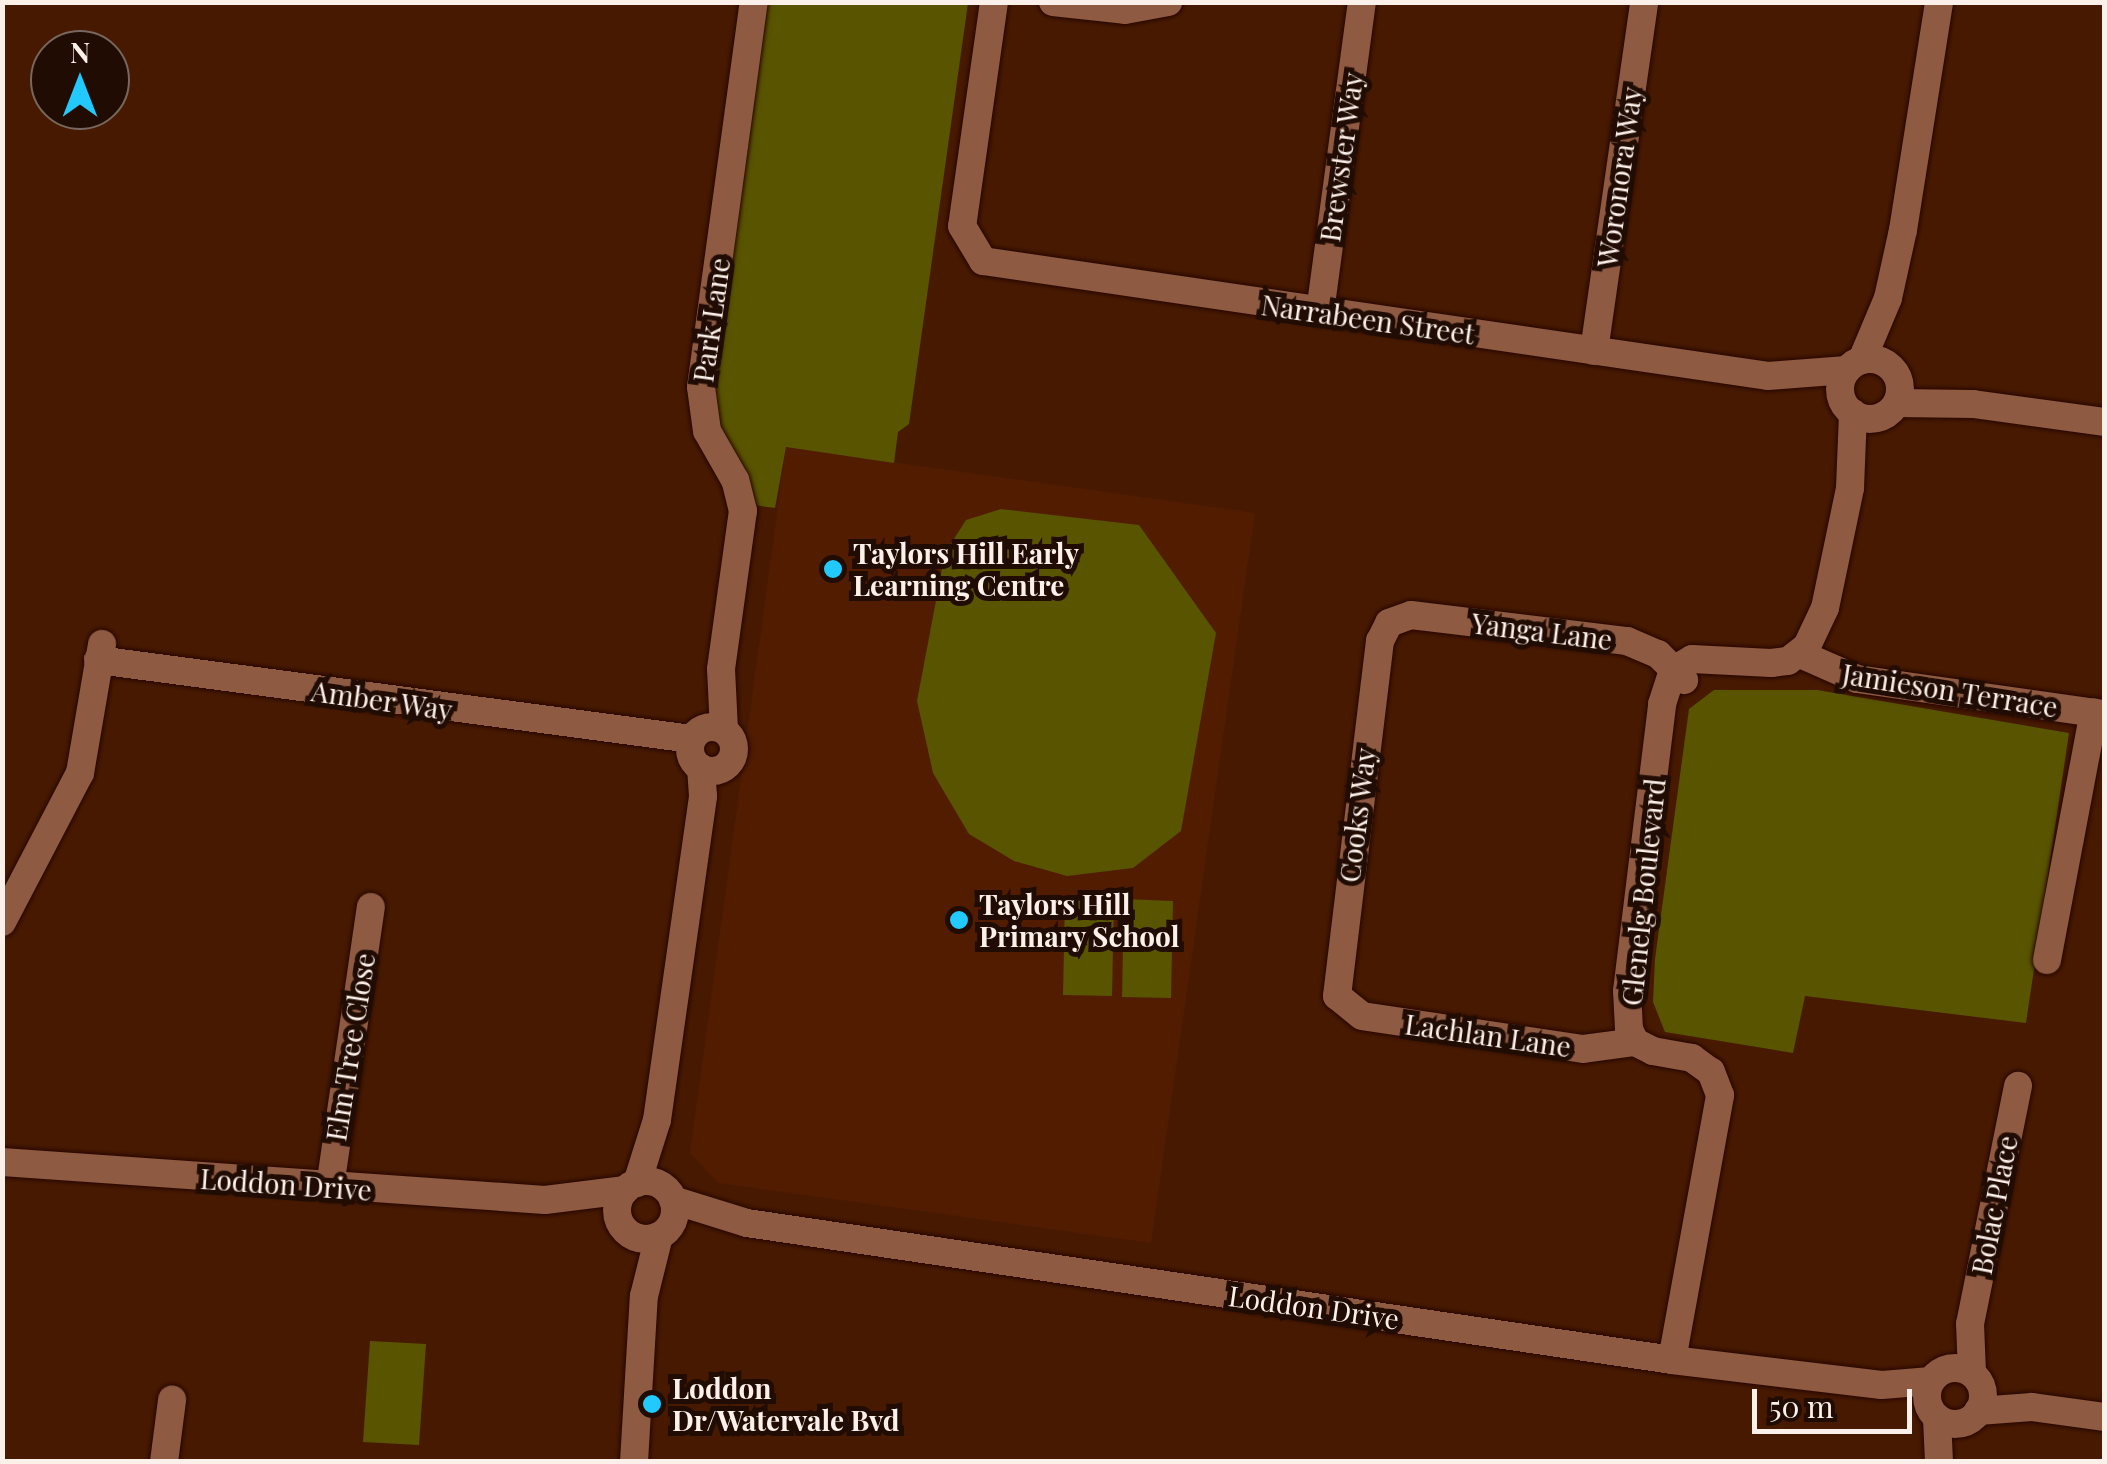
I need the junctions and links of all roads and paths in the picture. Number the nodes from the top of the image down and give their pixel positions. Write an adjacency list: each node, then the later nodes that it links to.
1 (754, 2): 16 (street, Park Lane)
2 (994, 2): 8 (street, Narrabeen Street)
3 (1054, 2): 4 (street)
4 (1168, 2)
5 (1362, 2): 8 (street, Brewster Way)
6 (1644, 2): 9 (street, Woronora Way)
7 (1939, 2): 10 (street)
8 (1320, 312): 9 (street, Narrabeen Street)
9 (1594, 352): 10 (street, Narrabeen Street)
10 (1871, 388): 11 (street, Narrabeen Street); 13 (street)
11 (2104, 422)
12 (1389, 623): 14 (street, Yanga Lane); 20 (street, Cooks Way)
13 (1806, 658): 14 (street); 15 (street, Jamieson Terrace)
14 (1679, 675): 21 (street, Glenelg Boulevard)
15 (2099, 713): 19 (street)
16 (700, 747): 18 (street, Amber Way); 23 (street, Park Lane)
17 (372, 907): 26 (street, Elm Tree Close)
18 (2, 922)
19 (2048, 960)
20 (1344, 1006): 21 (street, Lachlan Lane)
21 (1635, 1042): 29 (street, Glenelg Boulevard)
22 (2018, 1086): 30 (street, Bolac Place)
23 (657, 1120): 25 (street, Park Lane); 28 (street, Park Lane)
24 (11, 1167): 26 (street, Loddon Drive)
25 (631, 1186): 27 (street, Loddon Drive); 28 (street, Loddon Drive); 28 (street, Park Lane)
26 (330, 1188): 27 (street, Loddon Drive)
27 (546, 1200): 28 (street, Loddon Drive)
28 (654, 1218): 29 (street, Loddon Drive); 34 (street, Park Lane)
29 (1672, 1360): 30 (street, Loddon Drive)
30 (1955, 1396): 32 (street, Loddon Drive); 35 (street, Bolac Place)
31 (172, 1400): 33 (street)
32 (2104, 1417)
33 (164, 1462)
34 (634, 1462)
35 (1943, 1462)

